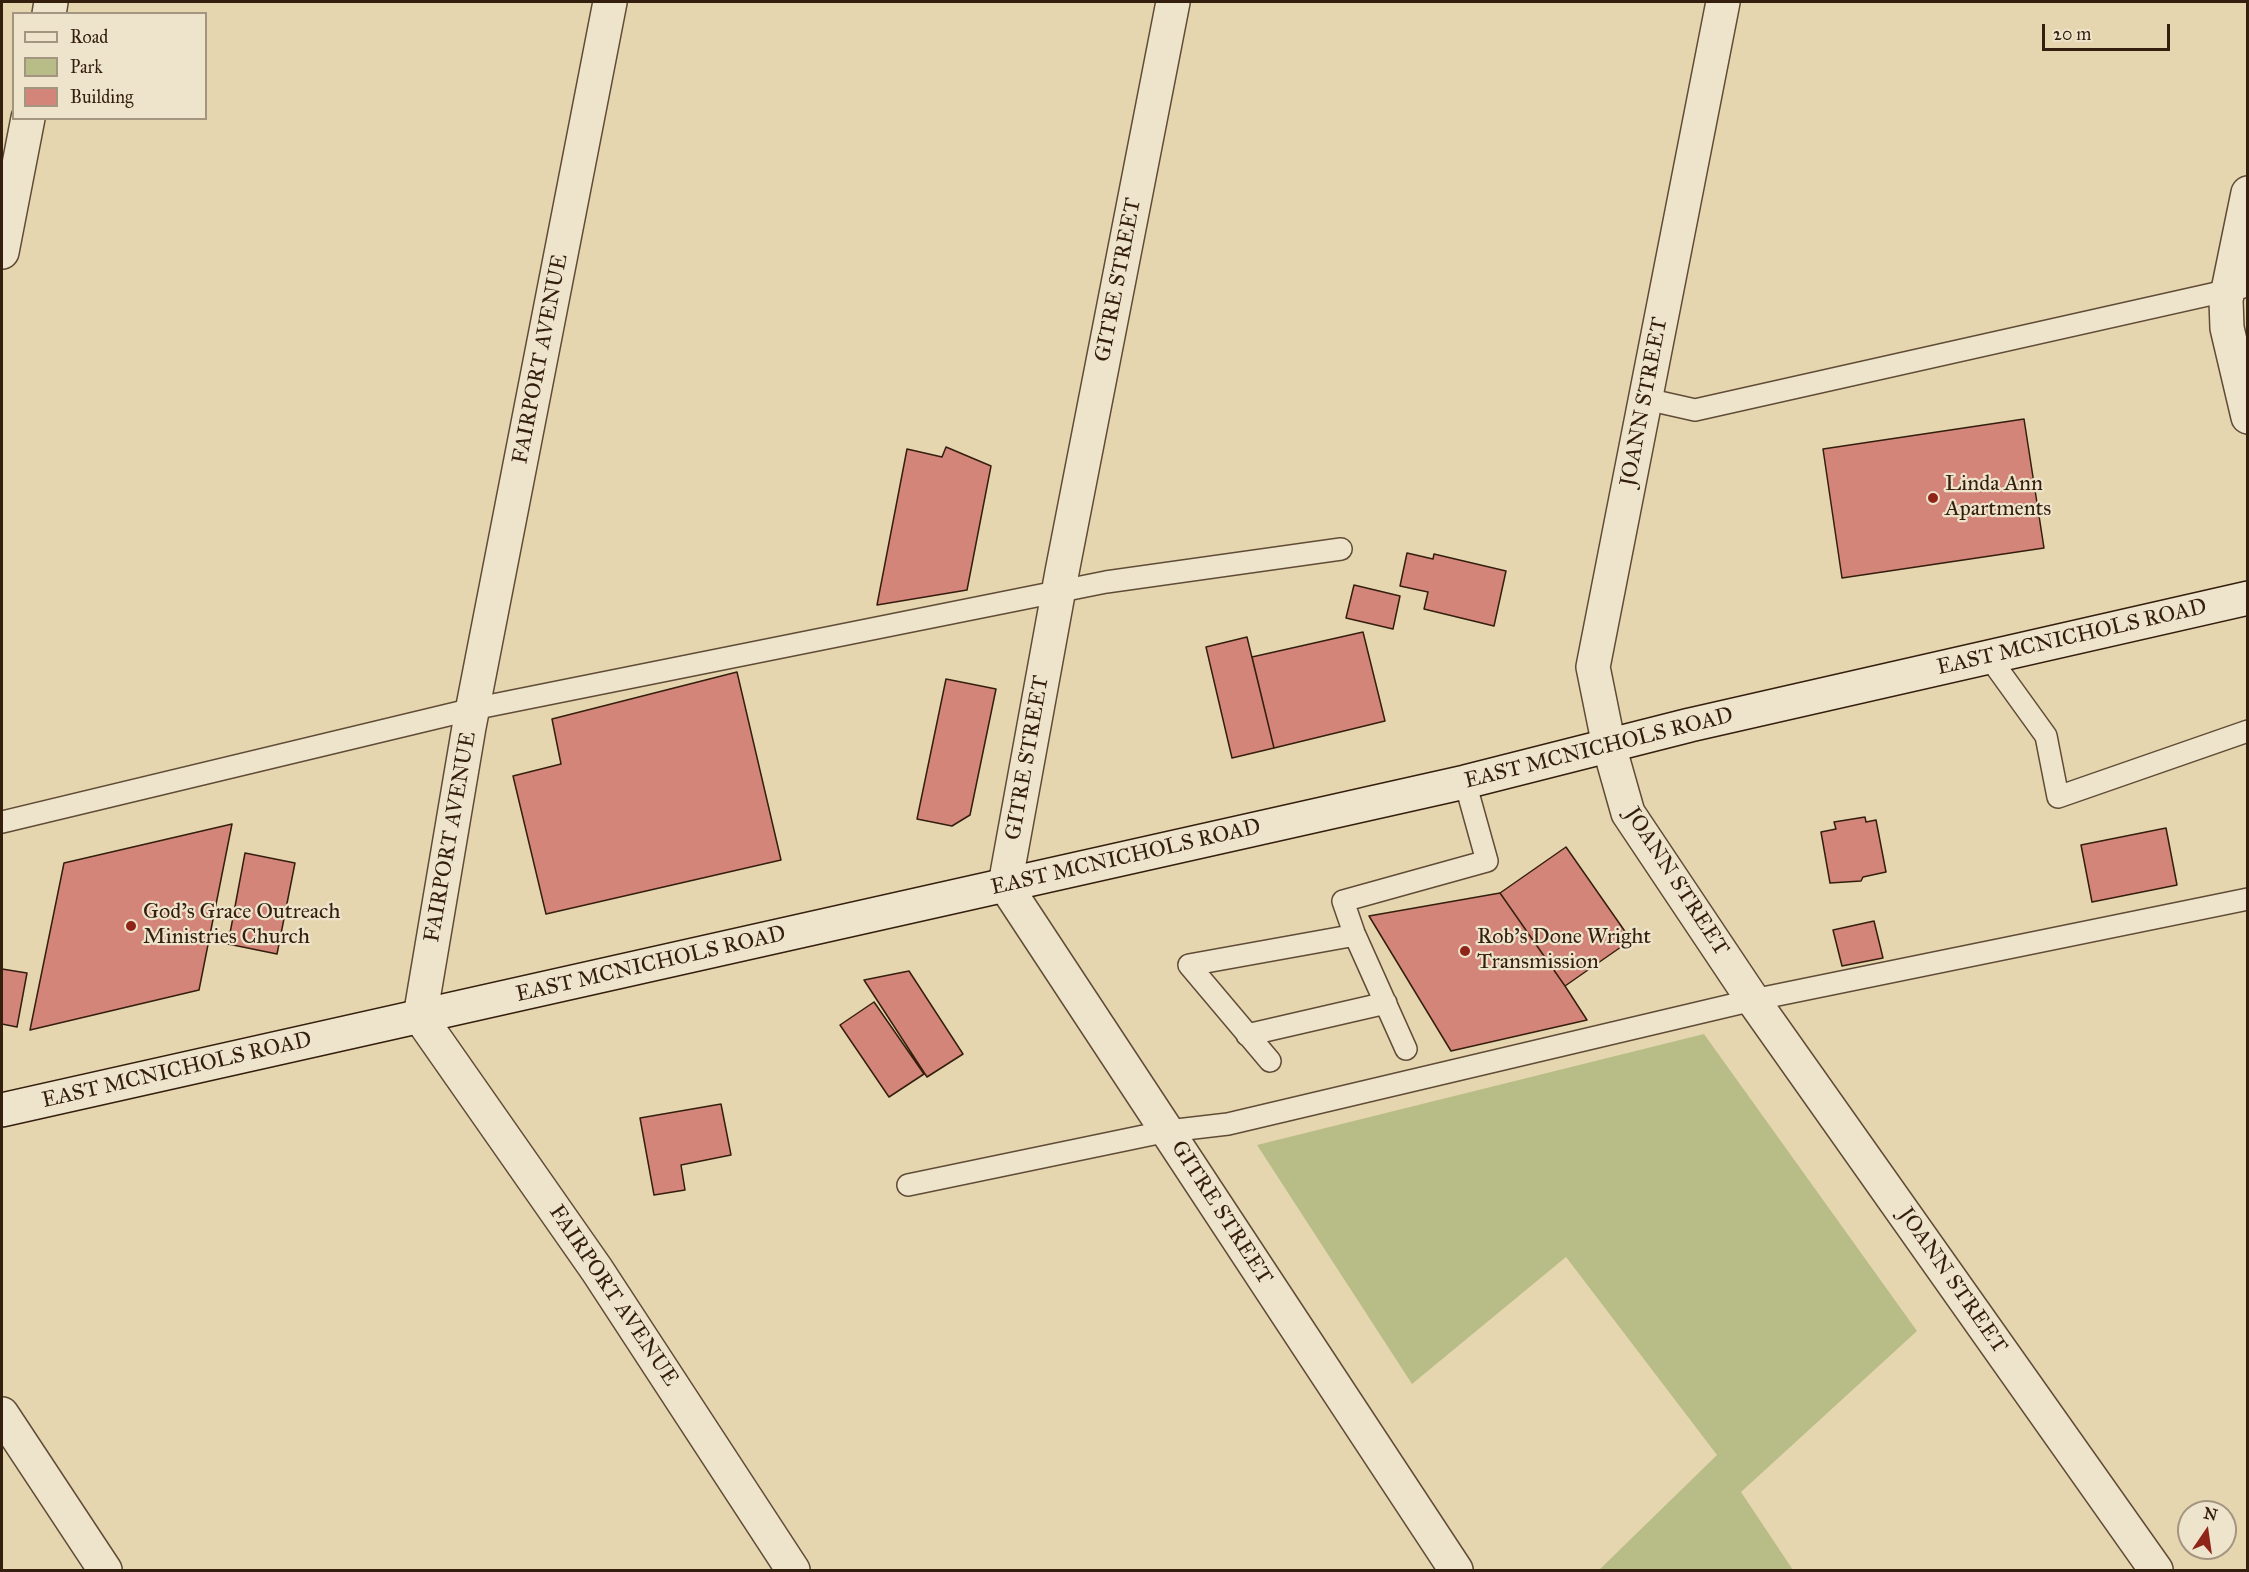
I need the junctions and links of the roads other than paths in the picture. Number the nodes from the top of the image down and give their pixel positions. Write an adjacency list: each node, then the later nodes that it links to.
1 (610, 2): 14 (street, FAIRPORT AVENUE)
2 (1173, 2): 11 (street, GITRE STREET)
3 (1723, 2): 8 (street, JOANN STREET)
4 (28, 120): 6 (street)
5 (2247, 193): 7 (street)
6 (2, 252)
7 (2237, 288): 8 (lane); 9 (street)
8 (1646, 399): 16 (street, JOANN STREET)
9 (2247, 417)
10 (1341, 549): 11 (lane)
11 (1059, 591): 14 (lane); 19 (street, GITRE STREET)
12 (2247, 598): 13 (street, EAST MCNICHOLS ROAD)
13 (1989, 657): 15 (lane); 16 (street, EAST MCNICHOLS ROAD)
14 (473, 709): 18 (lane); 24 (street, FAIRPORT AVENUE)
15 (2247, 731)
16 (1610, 746): 17 (street, EAST MCNICHOLS ROAD); 22 (street, JOANN STREET)
17 (1465, 783): 19 (street, EAST MCNICHOLS ROAD); 21 (lane)
18 (2, 822)
19 (1005, 885): 24 (street, EAST MCNICHOLS ROAD); 29 (street, GITRE STREET)
20 (2247, 899): 22 (lane)
21 (1354, 933): 23 (lane); 25 (lane)
22 (1753, 1000): 29 (lane); 35 (street, JOANN STREET)
23 (1386, 1003): 25 (lane); 26 (lane)
24 (420, 1017): 28 (street, EAST MCNICHOLS ROAD); 33 (street, FAIRPORT AVENUE)
25 (1247, 1035): 27 (lane)
26 (1406, 1049)
27 (1270, 1061)
28 (2, 1110)
29 (1168, 1131): 30 (lane); 34 (street, GITRE STREET)
30 (908, 1185)
31 (2, 1414): 32 (street)
32 (105, 1570)
33 (793, 1570)
34 (1456, 1570)
35 (2156, 1570)

